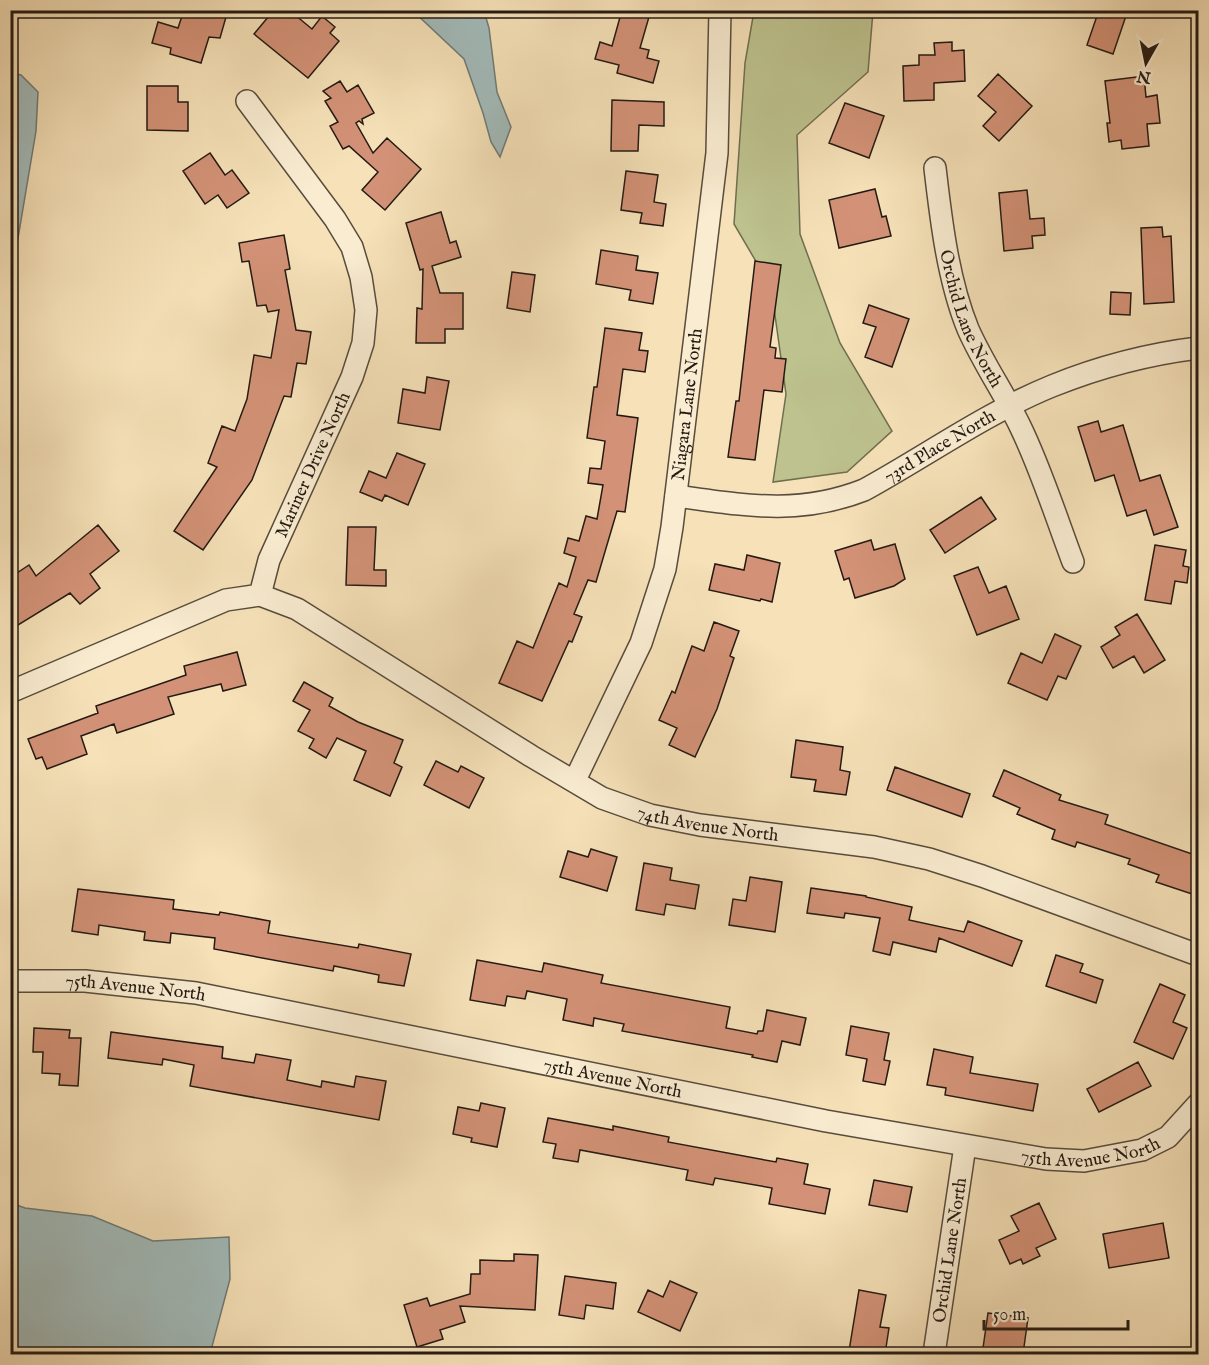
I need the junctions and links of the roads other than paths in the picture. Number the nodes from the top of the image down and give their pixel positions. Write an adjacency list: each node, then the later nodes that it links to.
1 (720, 10): 6 (street, Niagara Lane North)
2 (246, 101): 8 (street, Mariner Drive North)
3 (935, 168): 5 (street, Orchid Lane North)
4 (1198, 348): 5 (street, 73rd Place North)
5 (1010, 407): 6 (street, 73rd Place North); 7 (street, Orchid Lane North)
6 (676, 496): 10 (street, Niagara Lane North)
7 (1073, 562)
8 (260, 595): 9 (street); 10 (street, 74th Avenue North)
9 (10, 692)
10 (575, 780): 11 (street, 74th Avenue North)
11 (1198, 955)
12 (10, 981): 14 (street, 75th Avenue North)
13 (1198, 1104): 14 (street, 75th Avenue North)
14 (965, 1146): 15 (street, Orchid Lane North)
15 (934, 1354)

